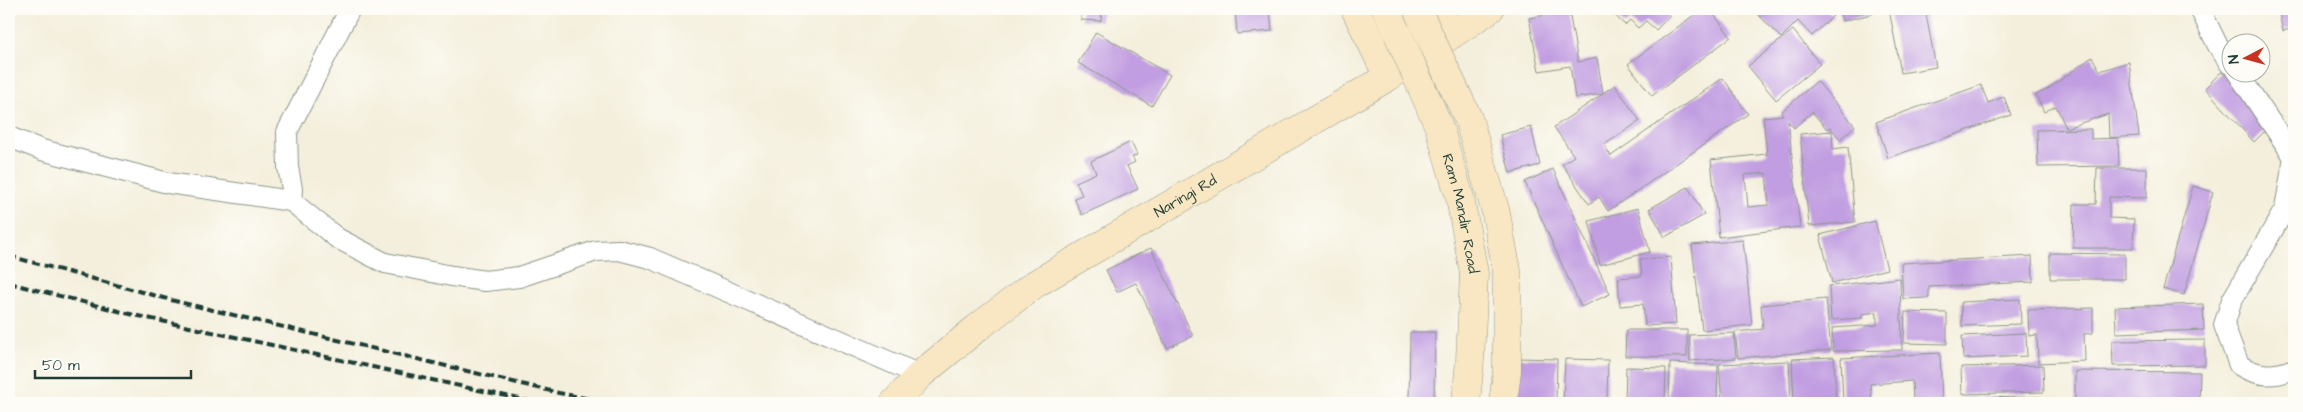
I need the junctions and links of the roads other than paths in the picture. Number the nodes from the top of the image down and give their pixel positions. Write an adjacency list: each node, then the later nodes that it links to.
1 (350, 9): 13 (street)
2 (1355, 9): 10 (street)
3 (1386, 9): 17 (street, Ram Mandir Road, bridge)
4 (1417, 9): 18 (street, bridge)
5 (1438, 9): 8 (street)
6 (1490, 9): 8 (street, Naringi Rd)
7 (2200, 9): 9 (street)
8 (1451, 35): 10 (street, Naringi Rd)
9 (2220, 49)
10 (1388, 77): 15 (street, Naringi Rd)
11 (2243, 82): 14 (street)
12 (9, 138): 13 (street)
13 (291, 202): 15 (street)
14 (2294, 369)
15 (920, 375): 16 (street, Naringi Rd)
16 (894, 403)
17 (1466, 403)
18 (1503, 403)

